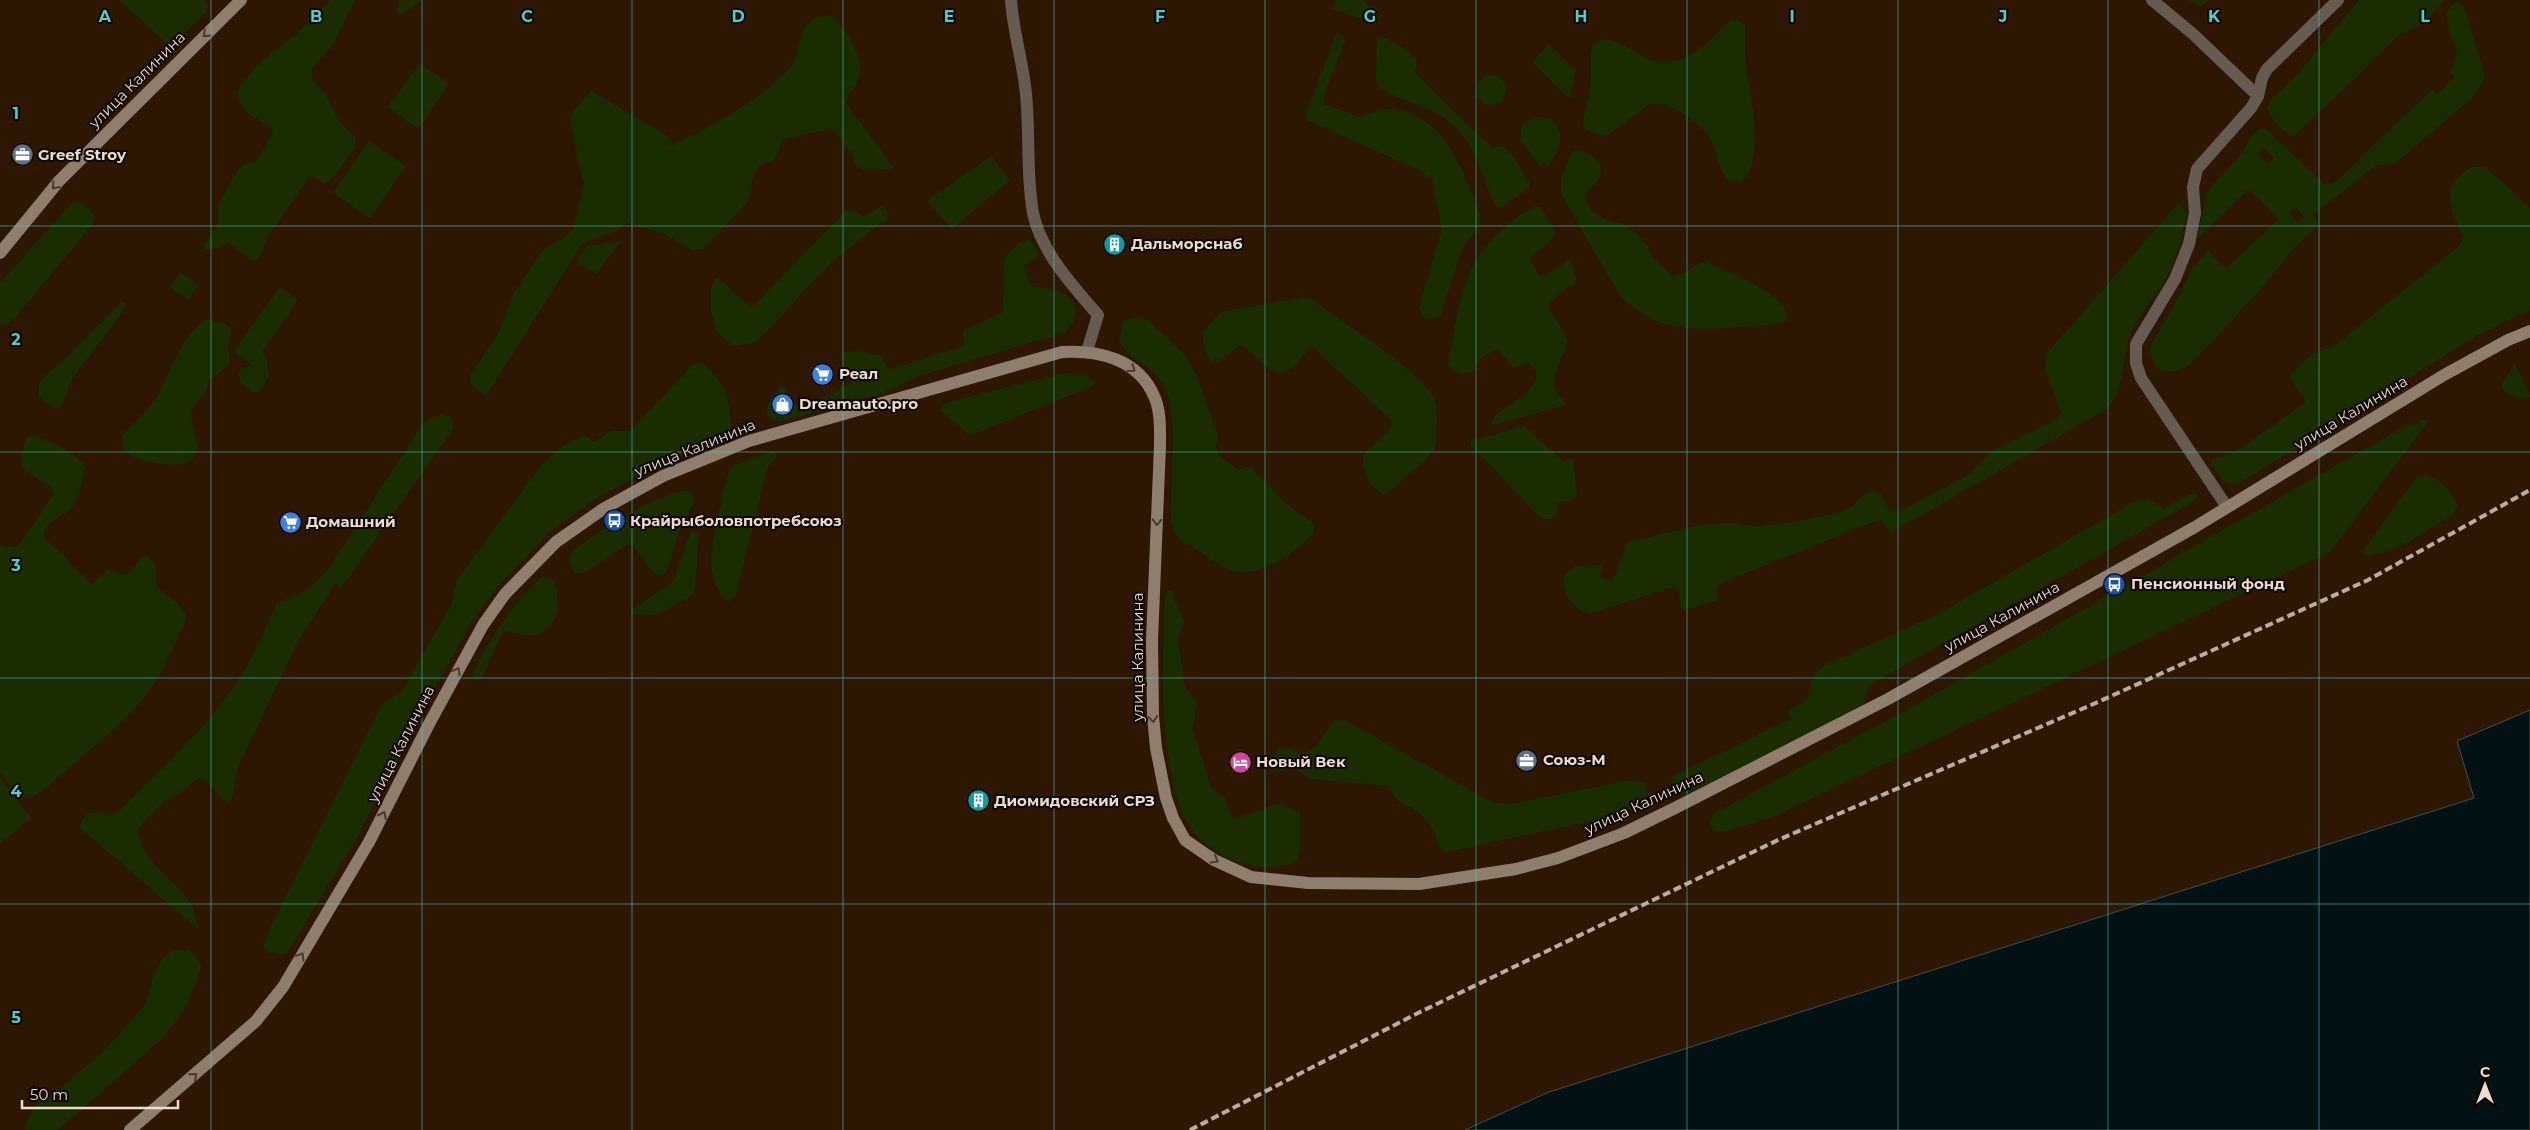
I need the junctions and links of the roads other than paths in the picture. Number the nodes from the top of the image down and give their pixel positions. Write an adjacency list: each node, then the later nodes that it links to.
1 (241, 0): 6 (main road, улица Калинина, one-way to 6)
2 (1011, 0): 8 (street)
3 (2152, 0): 5 (street)
4 (2338, 0): 5 (street)
5 (2258, 96): 9 (street)
6 (0, 252)
7 (2530, 331): 9 (main road, улица Калинина)
8 (1087, 351): 9 (main road, улица Калинина, one-way to 9); 10 (main road, улица Калинина, one-way to 8)
9 (2227, 507)
10 (130, 1130)

